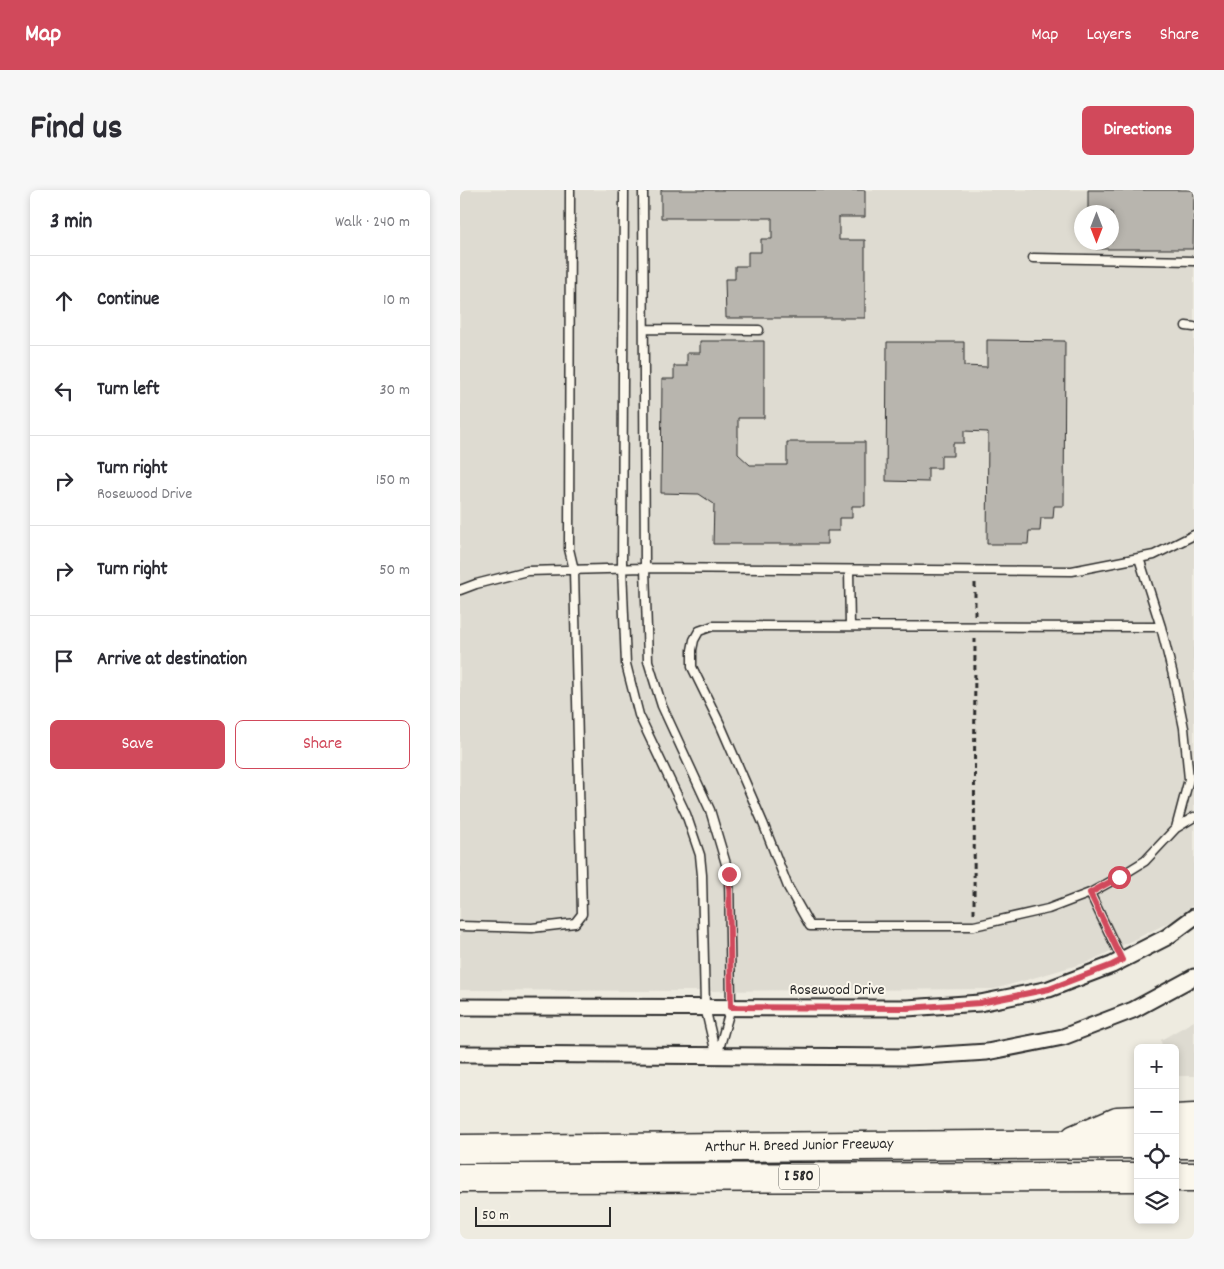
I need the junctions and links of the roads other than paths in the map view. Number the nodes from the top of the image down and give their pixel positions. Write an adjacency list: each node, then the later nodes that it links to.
1 (570, 190): 12 (lane)
2 (624, 190): 10 (lane)
3 (643, 190): 6 (lane)
4 (1033, 258): 5 (lane)
5 (1194, 261)
6 (644, 328): 7 (lane); 11 (lane)
7 (759, 330)
8 (1194, 535): 9 (lane)
9 (1139, 558): 13 (lane); 16 (lane)
10 (622, 568): 11 (lane); 12 (lane); 25 (lane)
11 (645, 568): 13 (lane); 26 (lane)
12 (574, 570): 14 (lane); 21 (lane)
13 (849, 570): 15 (lane)
14 (460, 590)
15 (850, 626): 16 (lane); 19 (lane)
16 (1162, 627): 18 (lane)
17 (1194, 817): 18 (lane)
18 (1176, 828): 19 (lane)
19 (1090, 893): 22 (lane)
20 (1194, 917): 22 (street, Rosewood Drive)
21 (460, 926)
22 (1122, 960): 26 (street, Rosewood Drive)
23 (1194, 977): 28 (street)
24 (460, 1007): 25 (street, Rosewood Drive)
25 (705, 1007): 26 (street, Rosewood Drive); 28 (lane)
26 (731, 1007): 28 (lane)
27 (460, 1054): 28 (street)
28 (717, 1056)
29 (1194, 1118): 30 (highway)
30 (1179, 1119)
31 (1134, 1120): 32 (highway)
32 (1064, 1144): 33 (highway, Arthur H. Breed Junior Freeway / I 580); 36 (highway, Arthur H. Breed Junior Freeway / I 580)
33 (1134, 1144)
34 (1179, 1144): 35 (highway)
35 (1194, 1144)
36 (460, 1149)
37 (1134, 1177): 40 (highway, I 580)
38 (1179, 1177): 39 (highway)
39 (1194, 1177)
40 (460, 1178)

